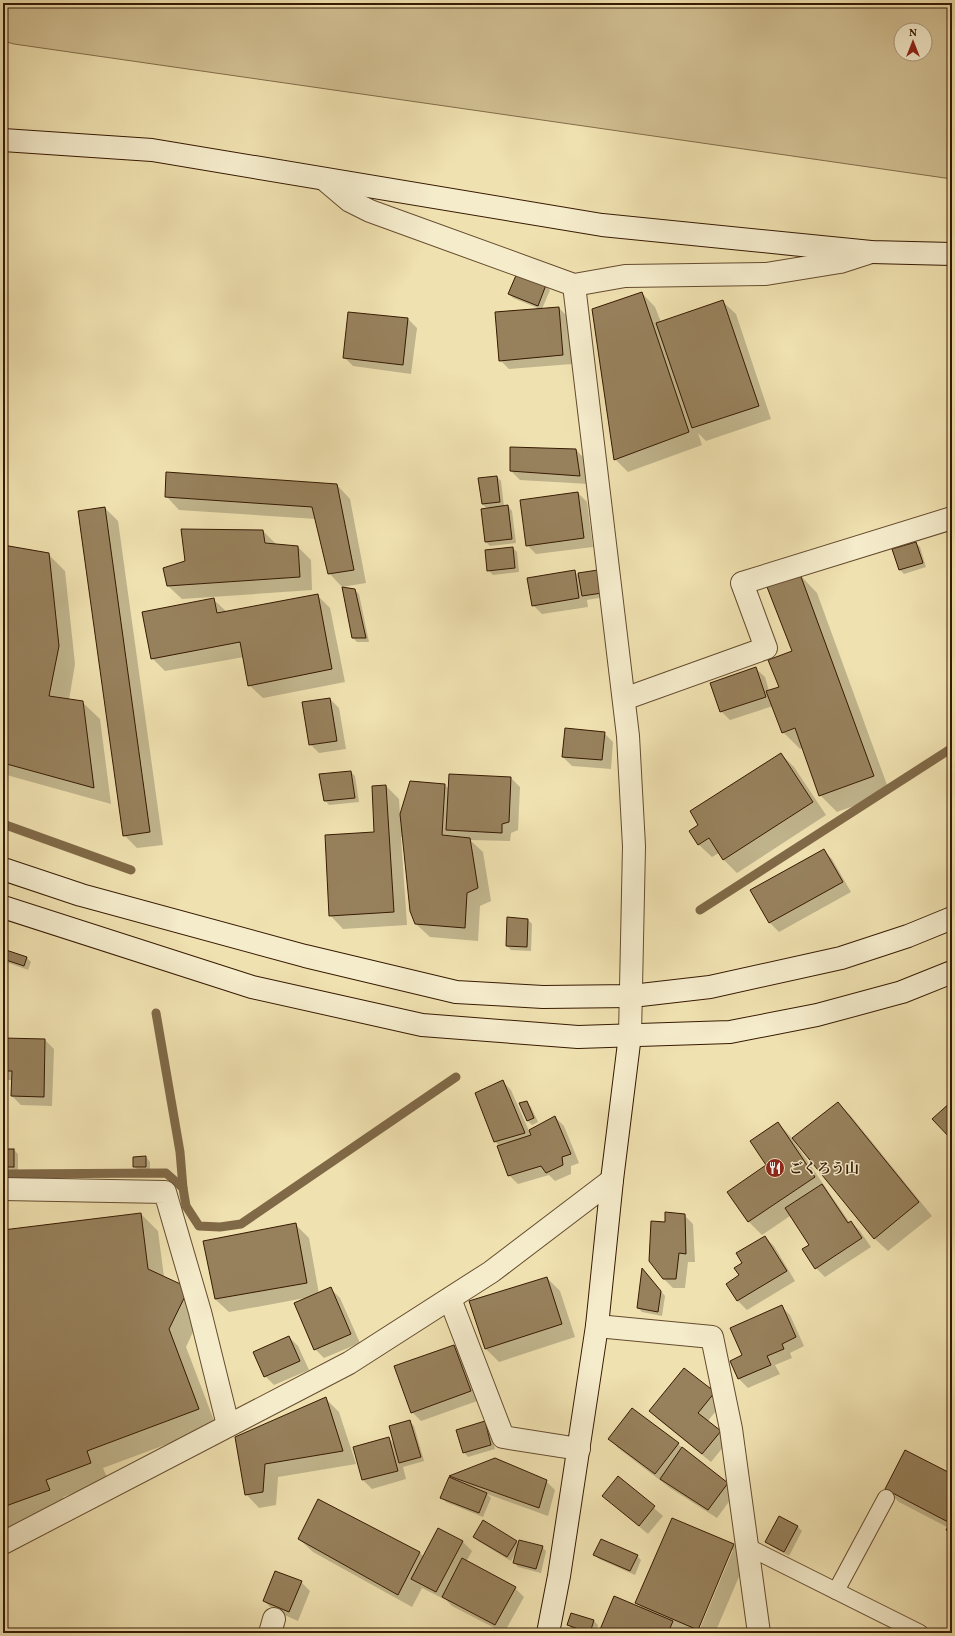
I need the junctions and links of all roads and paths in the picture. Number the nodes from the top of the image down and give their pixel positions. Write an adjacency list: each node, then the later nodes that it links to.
1 (3, 140): 2 (street)
2 (324, 179): 3 (street); 5 (street)
3 (871, 252): 4 (street); 5 (street)
4 (952, 254)
5 (574, 284): 7 (street)
6 (952, 518): 7 (street)
7 (624, 699): 12 (street)
8 (3, 869): 12 (street)
9 (3, 907): 13 (street)
10 (952, 918): 12 (street)
11 (952, 972): 13 (street)
12 (632, 996): 13 (street)
13 (630, 1035): 14 (street)
14 (612, 1180): 16 (street); 17 (street)
15 (3, 1189): 18 (street)
16 (450, 1299): 18 (street); 19 (street)
17 (597, 1326): 19 (street); 22 (street)
18 (228, 1425): 21 (street)
19 (579, 1449): 24 (street)
20 (886, 1498): 23 (lane)
21 (3, 1543)
22 (748, 1547): 23 (lane); 25 (street)
23 (836, 1591): 26 (lane)
24 (548, 1633)
25 (759, 1633)
26 (920, 1633)

